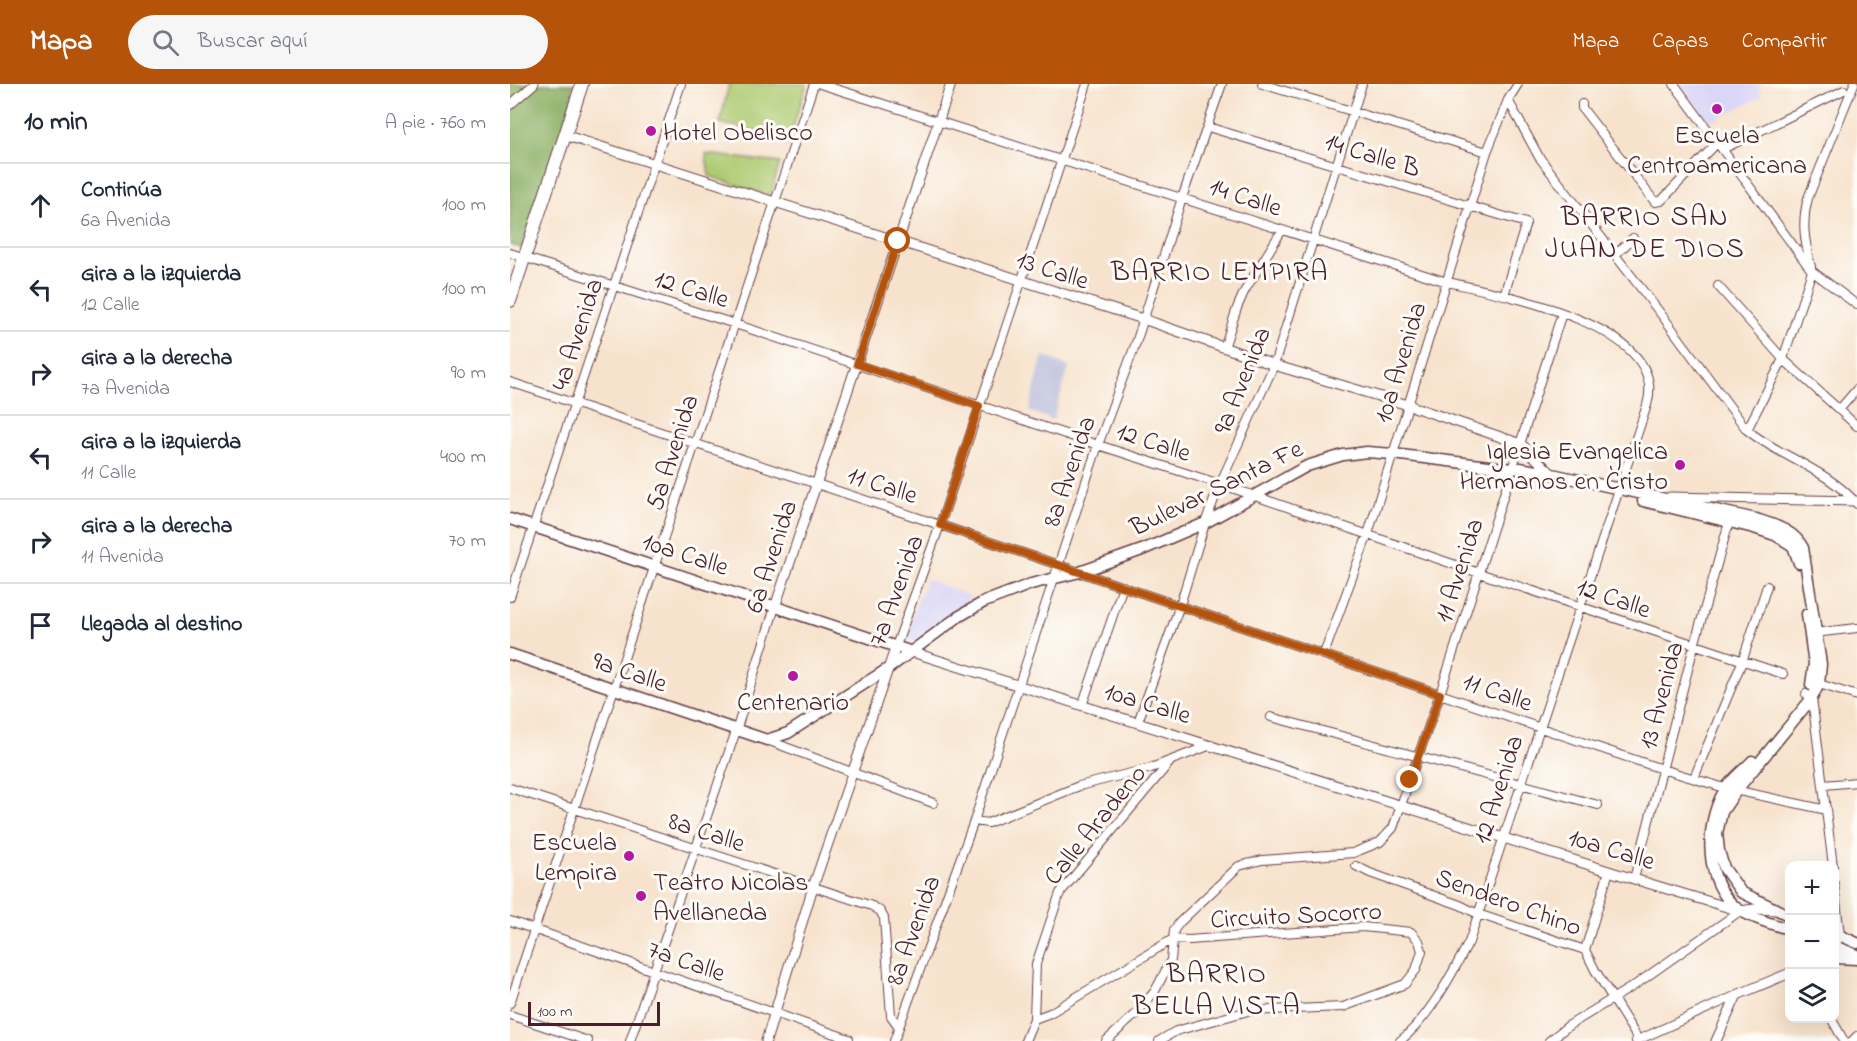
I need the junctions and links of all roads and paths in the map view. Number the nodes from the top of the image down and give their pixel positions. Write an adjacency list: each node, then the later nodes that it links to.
1 (534, 84): 17 (street)
2 (582, 84): 21 (main road)
3 (681, 84): 26 (street, 4a Avenida)
4 (814, 84): 29 (street, 5a Avenida)
5 (820, 84): 19 (street, 14 Calle)
6 (951, 84): 19 (street, 6a Avenida)
7 (1087, 84): 25 (street, 7a Avenida)
8 (1222, 84): 20 (street, 8a Avenida)
9 (1262, 84): 18 (street)
10 (1362, 84): 18 (street, 9a Avenida)
11 (1518, 84): 15 (street, 10a Avenida)
12 (1674, 84): 22 (street)
13 (1854, 84): 38 (street)
14 (1844, 90): 23 (street)
15 (1508, 100): 24 (street, 10a Avenida); 36 (street)
16 (1582, 104): 22 (street)
17 (510, 105)
18 (1354, 112): 24 (street); 27 (street, 9a Avenida)
19 (938, 121): 25 (street, 14 Calle); 34 (street, 6a Avenida)
20 (1208, 127): 27 (street, 14 Calle B); 28 (street, 8a Avenida)
21 (564, 135): 26 (street, 13 Calle); 37 (main road)
22 (1718, 142): 23 (street)
23 (1723, 149): 38 (street)
24 (1487, 152): 30 (street, 10a Avenida)
25 (1061, 160): 28 (street, 14 Calle); 39 (street, 7a Avenida)
26 (655, 163): 29 (street, 13 Calle); 41 (street, 4a Avenida)
27 (1337, 165): 30 (street, 14 Calle B); 33 (street, 9a Avenida)
28 (1182, 198): 31 (street, 14 Calle); 47 (street, 8a Avenida)
29 (775, 202): 34 (street, 13 Calle); 48 (street, 5a Avenida)
30 (1470, 206): 40 (street, 10a Avenida); 43 (street, 14 Calle B)
31 (1282, 230): 33 (street, 14 Calle); 49 (street)
32 (1632, 238): 36 (street)
33 (1314, 240): 40 (street, 14 Calle); 52 (street, 9a Avenida)
34 (898, 241): 39 (street, 13 Calle); 51 (street, 6a Avenida)
35 (510, 253): 37 (street, 12 Calle)
36 (1615, 255): 61 (street)
37 (524, 258): 41 (street, 12 Calle); 44 (main road)
38 (1812, 271): 45 (street); 50 (street)
39 (1021, 281): 47 (street, 13 Calle); 58 (street, 7a Avenida)
40 (1447, 282): 43 (street, 14 Calle); 57 (street, 10a Avenida)
41 (614, 286): 48 (street, 12 Calle); 56 (street, 4a Avenida)
42 (1718, 286): 50 (street)
43 (1504, 295): 46 (street, 14 Calle)
44 (510, 301)
45 (1857, 305)
46 (1562, 313): 53 (street, 14 Calle); 63 (street, 11 Avenida)
47 (1143, 319): 49 (street, 13 Calle); 64 (street, 8a Avenida)
48 (735, 324): 51 (street, 12 Calle); 62 (street, 5a Avenida)
49 (1224, 348): 52 (street, 13 Calle)
50 (1783, 359): 59 (street); 61 (street)
51 (857, 364): 58 (street, 12 Calle); 68 (street, 6a Avenida)
52 (1274, 365): 57 (street, 13 Calle); 69 (street, 9a Avenida)
53 (1644, 370): 70 (street, 12 Avenida)
54 (510, 382): 56 (street, 11 Calle)
55 (1857, 389): 59 (street)
56 (574, 403): 62 (street, 11 Calle); 81 (street, 4a Avenida)
57 (1408, 405): 63 (street, 13 Calle); 65 (street, 10a Avenida)
58 (979, 406): 64 (street, 12 Calle); 80 (street, 7a Avenida)
59 (1839, 410): 60 (street)
60 (1857, 426)
61 (1748, 430): 75 (street)
62 (695, 444): 68 (street, 11 Calle); 85 (street, 5a Avenida)
63 (1521, 444): 66 (street, 11 Avenida); 67 (street, 13 Calle)
64 (1098, 446): 69 (street, 12 Calle); 84 (street, 8a Avenida)
65 (1393, 454): 66 (main road, Bulevar Santa Fe); 71 (main road, Bulevar Santa Fe); 82 (street, 10a Avenida)
66 (1512, 470): 67 (main road, Bulevar Santa Fe); 70 (main road, Bulevar Santa Fe); 87 (street, 11 Avenida)
67 (1552, 474): 70 (main road, Bulevar Santa Fe)
68 (816, 484): 80 (street, 11 Calle); 93 (street, 6a Avenida)
69 (1220, 484): 71 (street, 12 Calle); 79 (street, 9a Avenida)
70 (1617, 492): 72 (main road, Bulevar Santa Fe); 76 (main road, Bulevar Santa Fe); 94 (street, 12 Avenida)
71 (1252, 495): 79 (main road, Bulevar Santa Fe); 82 (street, 12 Calle)
72 (1646, 495): 73 (street); 74 (main road, Bulevar Santa Fe)
73 (1719, 499): 74 (street); 75 (street)
74 (1681, 502): 76 (street); 83 (main road, Bulevar Santa Fe)
75 (1856, 502)
76 (1664, 506): 78 (main road, Bulevar Santa Fe)
77 (510, 519): 81 (main road, 10a Calle)
78 (1729, 522): 83 (main road, Bulevar Santa Fe); 98 (street, 13 Avenida)
79 (1205, 523): 86 (main road, Bulevar Santa Fe); 92 (street, 9a Avenida)
80 (940, 525): 84 (street, 11 Calle); 97 (street, 7a Avenida)
81 (533, 527): 85 (main road, 10a Calle); 91 (street, 4a Avenida)
82 (1368, 534): 87 (street, 12 Calle); 101 (street, 10a Avenida)
83 (1786, 535): 96 (main road)
84 (1059, 566): 86 (street, 11 Calle); 88 (street, 8a Avenida)
85 (655, 567): 93 (main road, 10a Calle); 107 (street, 5a Avenida)
86 (1080, 572): 88 (main road, Bulevar Santa Fe); 89 (street, 11 Calle)
87 (1479, 573): 94 (street, 12 Calle); 108 (street, 11 Avenida)
88 (1054, 578): 99 (main road, Bulevar Santa Fe); 106 (street, 8a Avenida)
89 (1123, 586): 92 (street, 11 Calle); 111 (street)
90 (1767, 586): 102 (street)
91 (510, 597)
92 (1180, 605): 101 (street, 11 Calle); 113 (street, 9a Avenida)
93 (776, 606): 97 (main road, 10a Calle); 115 (street, 6a Avenida)
94 (1579, 607): 98 (street, 12 Calle); 114 (street, 12 Avenida)
95 (1857, 628): 96 (street)
96 (1813, 633): 105 (main road)
97 (897, 646): 99 (main road, 10a Calle); 103 (street, 7a Avenida)
98 (1694, 646): 102 (street, 12 Calle); 120 (street, 13 Avenida)
99 (912, 652): 103 (main road, Bulevar Santa Fe); 106 (street, 10a Calle)
100 (510, 654): 107 (main road, 9a Calle)
101 (1324, 654): 108 (street, 11 Calle)
102 (1742, 662): 104 (street, 12 Calle); 122 (street)
103 (889, 668): 116 (main road, Bulevar Santa Fe); 121 (street, 7a Avenida)
104 (1783, 675)
105 (1815, 683): 109 (main road); 110 (street)
106 (1017, 686): 111 (street, 10a Calle); 133 (street, 8a Avenida)
107 (614, 689): 115 (main road, 9a Calle); 131 (street, 5a Avenida)
108 (1440, 694): 114 (street, 11 Calle); 118 (street, 11 Avenida)
109 (1809, 696): 125 (street); 127 (main road)
110 (1857, 696)
111 (1083, 706): 113 (street, 10a Calle)
112 (1271, 717): 118 (street)
113 (1138, 722): 117 (street, 10a Calle)
114 (1540, 727): 120 (street, 11 Calle); 124 (street, 12 Avenida)
115 (736, 731): 116 (main road); 135 (street, 6a Avenida)
116 (767, 740): 121 (street)
117 (1211, 745): 119 (street); 130 (street, 10a Calle)
118 (1419, 757): 124 (street); 130 (street, 11 Avenida)
119 (1170, 762): 133 (street); 162 (street, Calle Aradeno)
120 (1662, 769): 122 (street, 11 Calle); 139 (street, 13 Avenida)
121 (854, 773): 128 (street); 140 (street, 7a Avenida)
122 (1694, 778): 127 (street, 11 Calle)
123 (1857, 782): 125 (street)
124 (1520, 784): 129 (street); 134 (street, 12 Avenida)
125 (1824, 786): 132 (street)
126 (510, 788): 131 (street, 8a Calle)
127 (1731, 789): 132 (street, 11 Calle); 141 (main road); 142 (main road)
128 (933, 803)
129 (1598, 805)
130 (1402, 806): 134 (street, 10a Calle); 148 (street, 11 Avenida)
131 (574, 809): 135 (street, 8a Calle); 147 (street, 5a Avenida)
132 (1827, 810): 136 (street)
133 (975, 821): 164 (street, 8a Avenida)
134 (1503, 838): 138 (street, 10a Calle); 143 (street, 12 Avenida)
135 (694, 849): 140 (street, 8a Calle); 155 (street, 6a Avenida)
136 (1832, 861)
137 (1356, 866): 143 (street, Sendero Chino)
138 (1609, 871): 139 (street, 10a Calle); 152 (street)
139 (1634, 879): 142 (street, 10a Calle)
140 (813, 887): 160 (street, 7a Avenida); 164 (street, 8a Calle)
141 (1776, 910): 142 (street, 10a Calle); 144 (main road)
142 (1740, 911): 146 (main road); 158 (street)
143 (1478, 914): 152 (street, Sendero Chino); 175 (street, 12 Avenida)
144 (1788, 915)
145 (510, 921): 147 (street, 7a Calle)
146 (1785, 928)
147 (534, 930): 155 (street, 7a Calle); 159 (street, 5a Avenida)
148 (1173, 939): 162 (street); 173 (street); 174 (street, Circuito Socorro)
149 (1839, 941): 151 (main road)
150 (1839, 943): 153 (main road)
151 (1857, 943)
152 (1585, 950): 158 (street, Sendero Chino)
153 (1857, 957): 154 (main road)
154 (1839, 958)
155 (653, 971): 160 (street, 7a Calle); 169 (street, 6a Avenida)
156 (1785, 975): 157 (street)
157 (1737, 995): 167 (street); 177 (street)
158 (1612, 999): 167 (street, Sendero Chino); 176 (street)
159 (510, 1003)
160 (775, 1013): 166 (street, 7a Calle); 170 (street, 7a Avenida)
161 (510, 1015): 168 (street)
162 (1034, 1019): 172 (street)
163 (1834, 1023): 178 (street)
164 (899, 1027): 171 (street, 8a Avenida)
165 (1857, 1036): 179 (street)
166 (849, 1039)
167 (1637, 1040)
168 (588, 1041)
169 (630, 1041)
170 (766, 1041)
171 (894, 1041)
172 (1025, 1041)
173 (1106, 1041)
174 (1159, 1041)
175 (1400, 1041)
176 (1549, 1041)
177 (1716, 1041)
178 (1844, 1041)
179 (1852, 1041)

